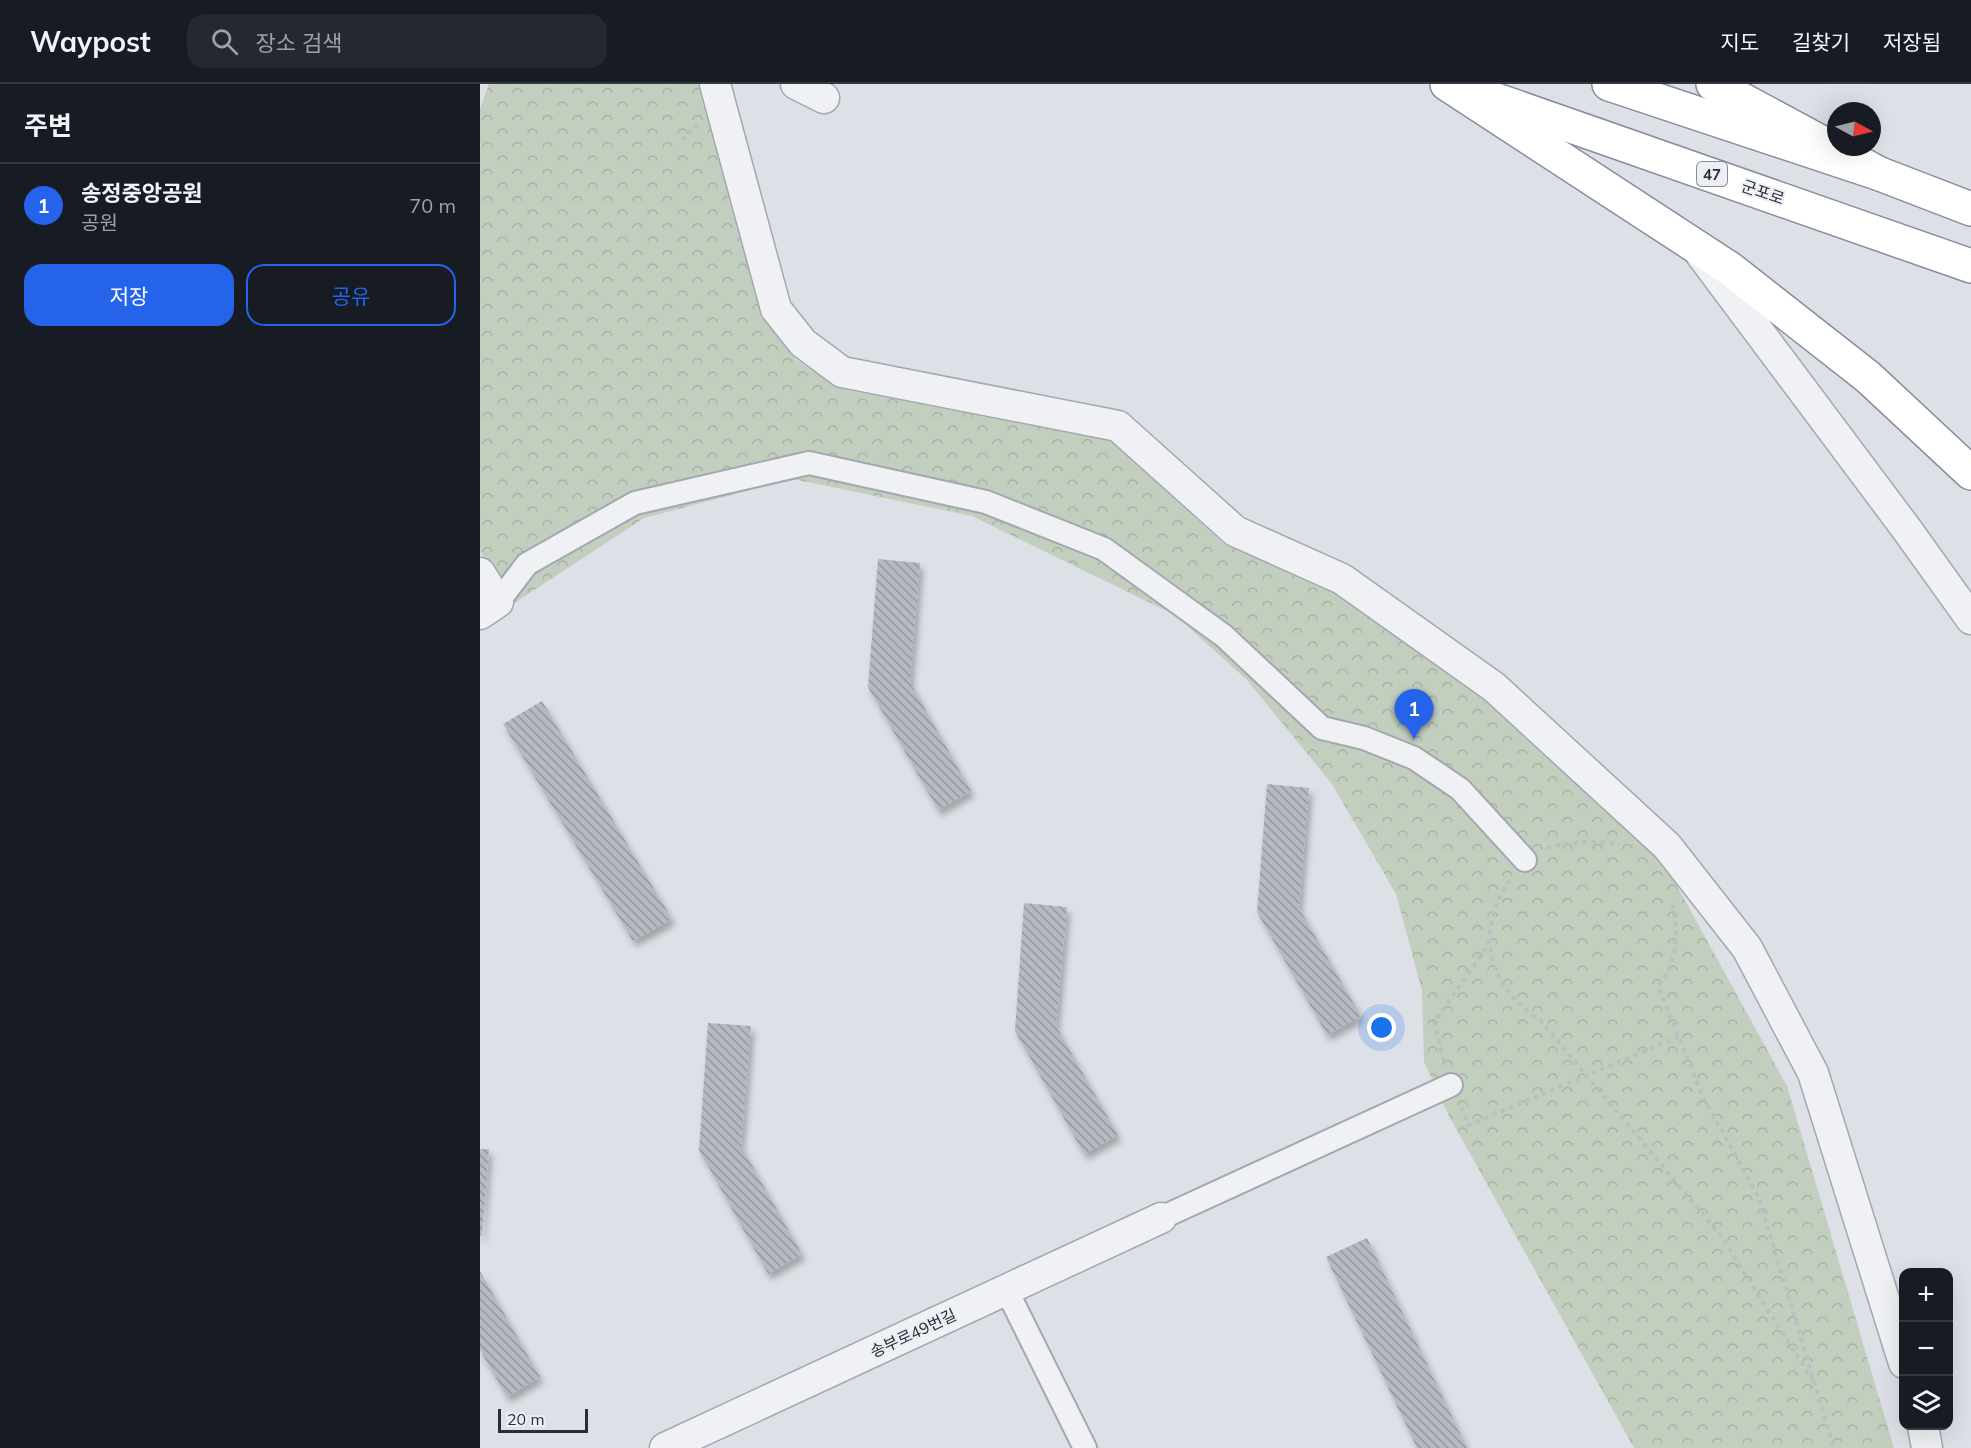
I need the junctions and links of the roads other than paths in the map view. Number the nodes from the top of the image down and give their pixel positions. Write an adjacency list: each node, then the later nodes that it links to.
1 (715, 84): 20 (street)
2 (796, 84): 7 (street)
3 (1446, 84): 10 (highway)
4 (1452, 84): 11 (highway, 군포로 / 47)
5 (1609, 84): 8 (highway)
6 (1713, 84): 8 (highway)
7 (824, 98)
8 (1880, 174): 9 (highway)
9 (1971, 209)
10 (1693, 244): 12 (highway); 15 (street)
11 (1971, 266)
12 (1971, 473)
13 (480, 573): 14 (street)
14 (489, 608): 16 (street)
15 (1971, 619)
16 (1526, 860)
17 (1451, 1085): 18 (street)
18 (1161, 1218): 19 (street, 송부로49번길)
19 (1006, 1289): 22 (street, 송부로49번길); 23 (street)
20 (1899, 1347)
21 (1924, 1430): 24 (street)
22 (664, 1448)
23 (1085, 1448)
24 (1927, 1448)

